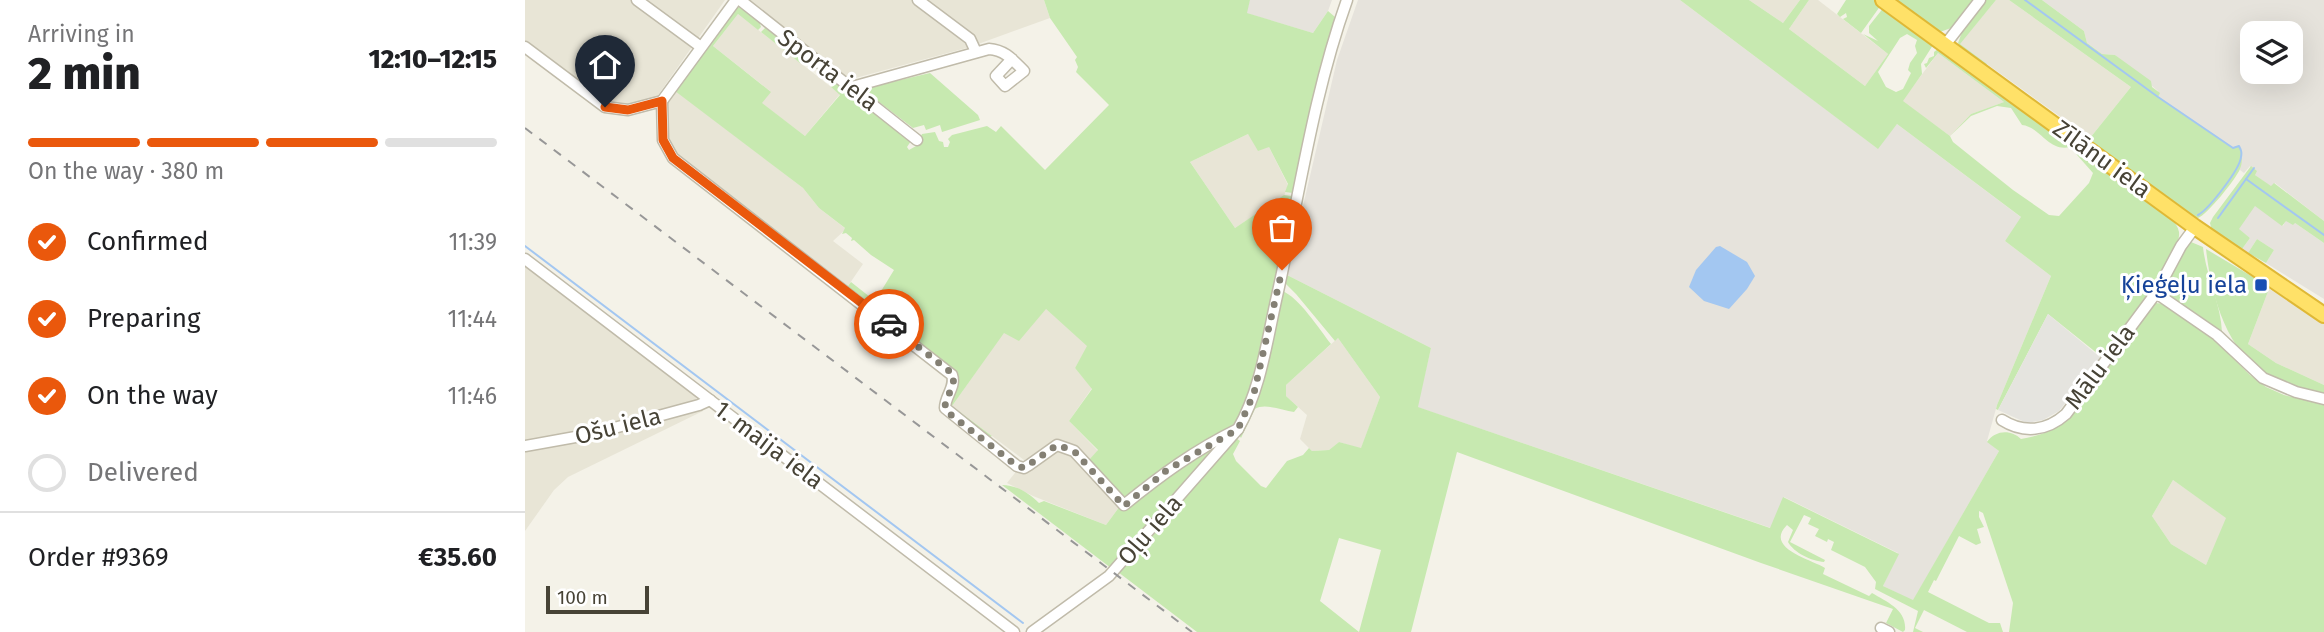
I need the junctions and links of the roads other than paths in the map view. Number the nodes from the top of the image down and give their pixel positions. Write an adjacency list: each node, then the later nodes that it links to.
1 (637, 0): 9 (street)
2 (738, 0): 9 (street); 12 (street, Sporta iela)
3 (918, 0): 10 (street)
4 (1347, 0): 22 (street, Oļu iela)
5 (1884, 0): 7 (highway, Zīlānu iela)
6 (1980, 0): 7 (street)
7 (1945, 45): 15 (highway, Zīlānu iela)
8 (525, 47): 13 (street)
9 (701, 47): 13 (street)
10 (975, 52): 11 (street); 12 (street)
11 (1012, 59)
12 (852, 87): 14 (street, Sporta iela)
13 (662, 101): 22 (street)
14 (917, 139)
15 (2195, 227): 17 (street, Mālu iela); 18 (highway, Zīlānu iela)
16 (525, 259): 20 (street, 1. maija iela)
17 (2156, 293): 19 (street); 21 (street, Mālu iela)
18 (2324, 315)
19 (2324, 399)
20 (711, 400): 23 (street, Ošu iela); 24 (street, 1. maija iela)
21 (2002, 420)
22 (1238, 429): 25 (street, Oļu iela)
23 (525, 446)
24 (1014, 632)
25 (1032, 632)

